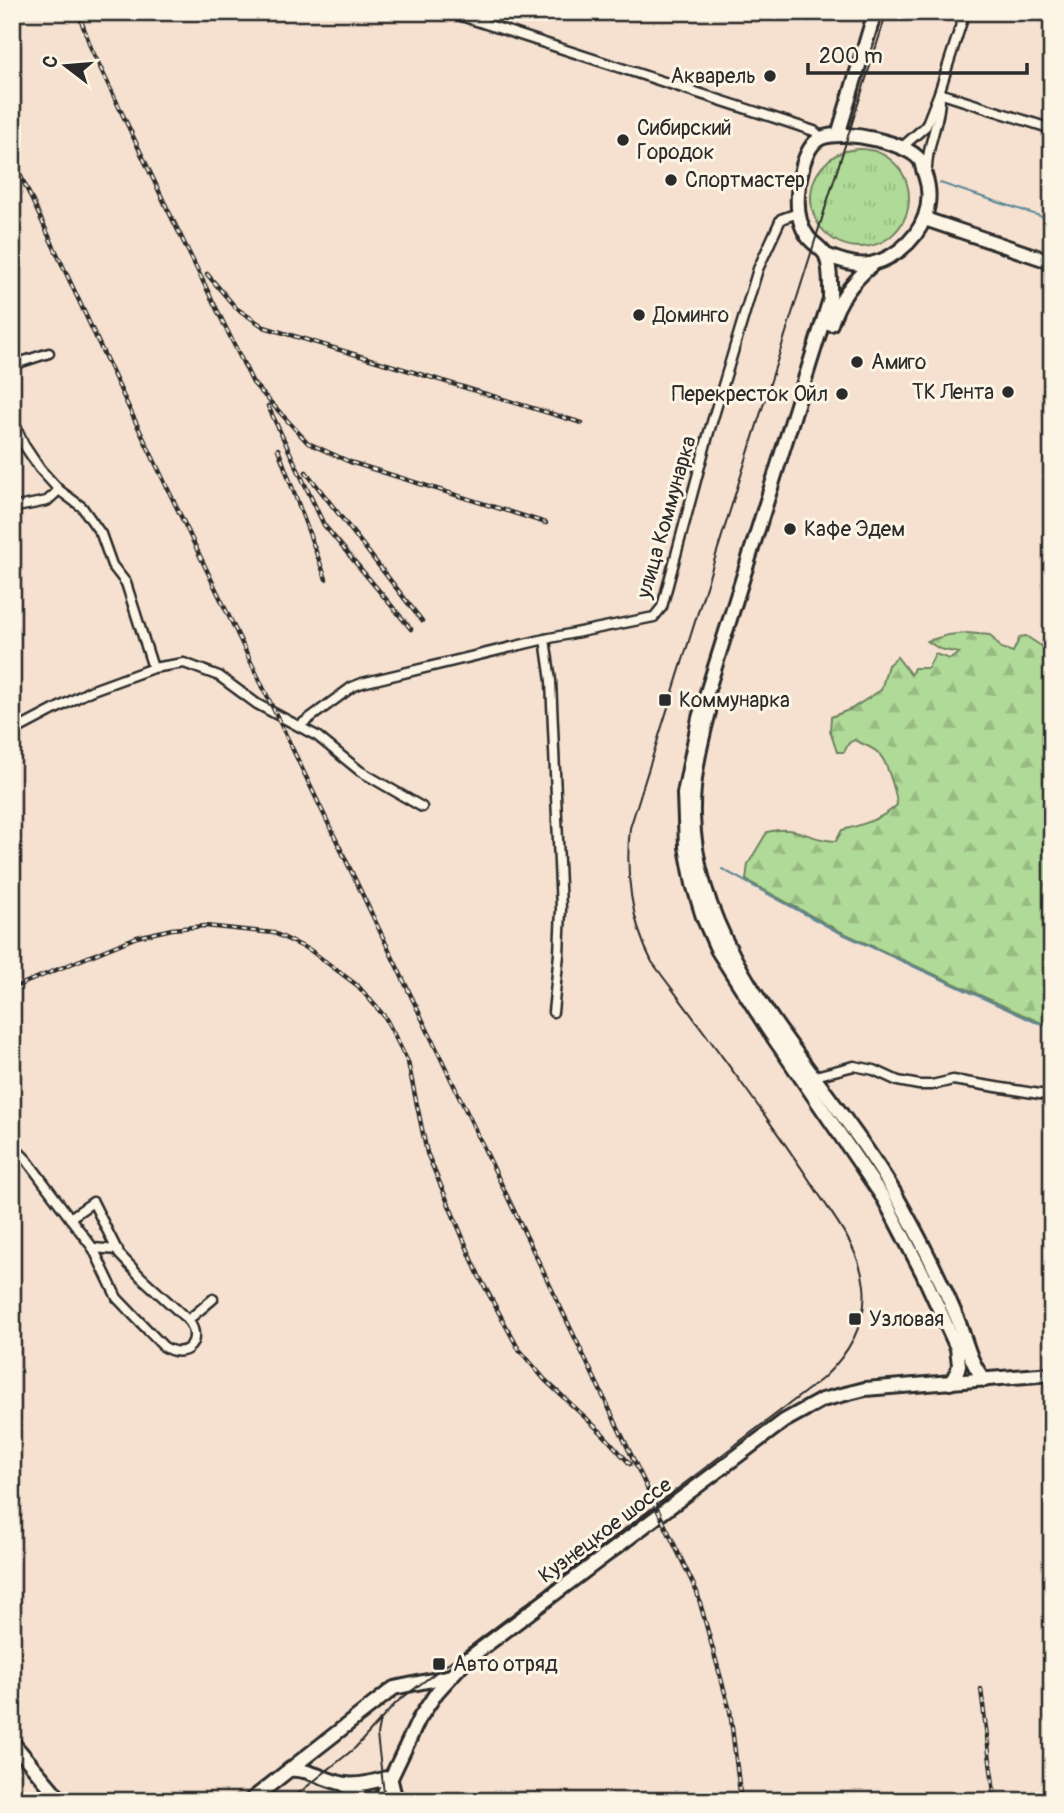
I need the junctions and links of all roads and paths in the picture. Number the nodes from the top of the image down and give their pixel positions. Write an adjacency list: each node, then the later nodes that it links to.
1 (449, 12): 7 (street)
2 (875, 12): 6 (main road)
3 (965, 12): 4 (street)
4 (940, 93): 5 (street); 8 (street); 9 (street)
5 (1052, 129)
6 (838, 135): 7 (main road); 8 (main road)
7 (821, 137): 10 (main road)
8 (901, 148): 9 (main road)
9 (927, 182): 11 (main road)
10 (798, 214): 12 (main road); 20 (street, улица Коммунарка)
11 (925, 219): 13 (main road); 14 (main road)
12 (826, 255): 14 (main road); 36 (main road)
13 (1052, 262)
14 (872, 265): 26 (main road)
15 (49, 353): 16 (street)
16 (12, 365)
17 (12, 418): 18 (street)
18 (59, 490): 19 (street); 21 (street)
19 (12, 508)
20 (545, 639): 22 (street, улица Коммунарка); 25 (street)
21 (153, 668): 22 (street); 23 (street)
22 (299, 726): 24 (street)
23 (12, 732)
24 (422, 807)
25 (553, 1012)
26 (815, 1076): 27 (street); 35 (main road)
27 (1052, 1097)
28 (12, 1151): 29 (street)
29 (70, 1218): 30 (street); 31 (street)
30 (93, 1248): 31 (street); 33 (street)
31 (118, 1250): 33 (street)
32 (214, 1299): 33 (street)
33 (188, 1321)
34 (1052, 1374): 35 (main road, Кузнецкое шоссе)
35 (985, 1380): 36 (main road, Кузнецкое шоссе)
36 (950, 1383): 37 (main road, Кузнецкое шоссе)
37 (451, 1676): 39 (main road); 40 (main road, Кузнецкое шоссе)
38 (12, 1742): 42 (main road)
39 (289, 1770): 41 (main road); 43 (main road)
40 (390, 1777): 41 (main road); 45 (main road, Кузнецкое шоссе); 46 (main road)
41 (345, 1784): 44 (main road)
42 (62, 1801)
43 (250, 1801)
44 (368, 1801)
45 (380, 1801)
46 (396, 1801)

